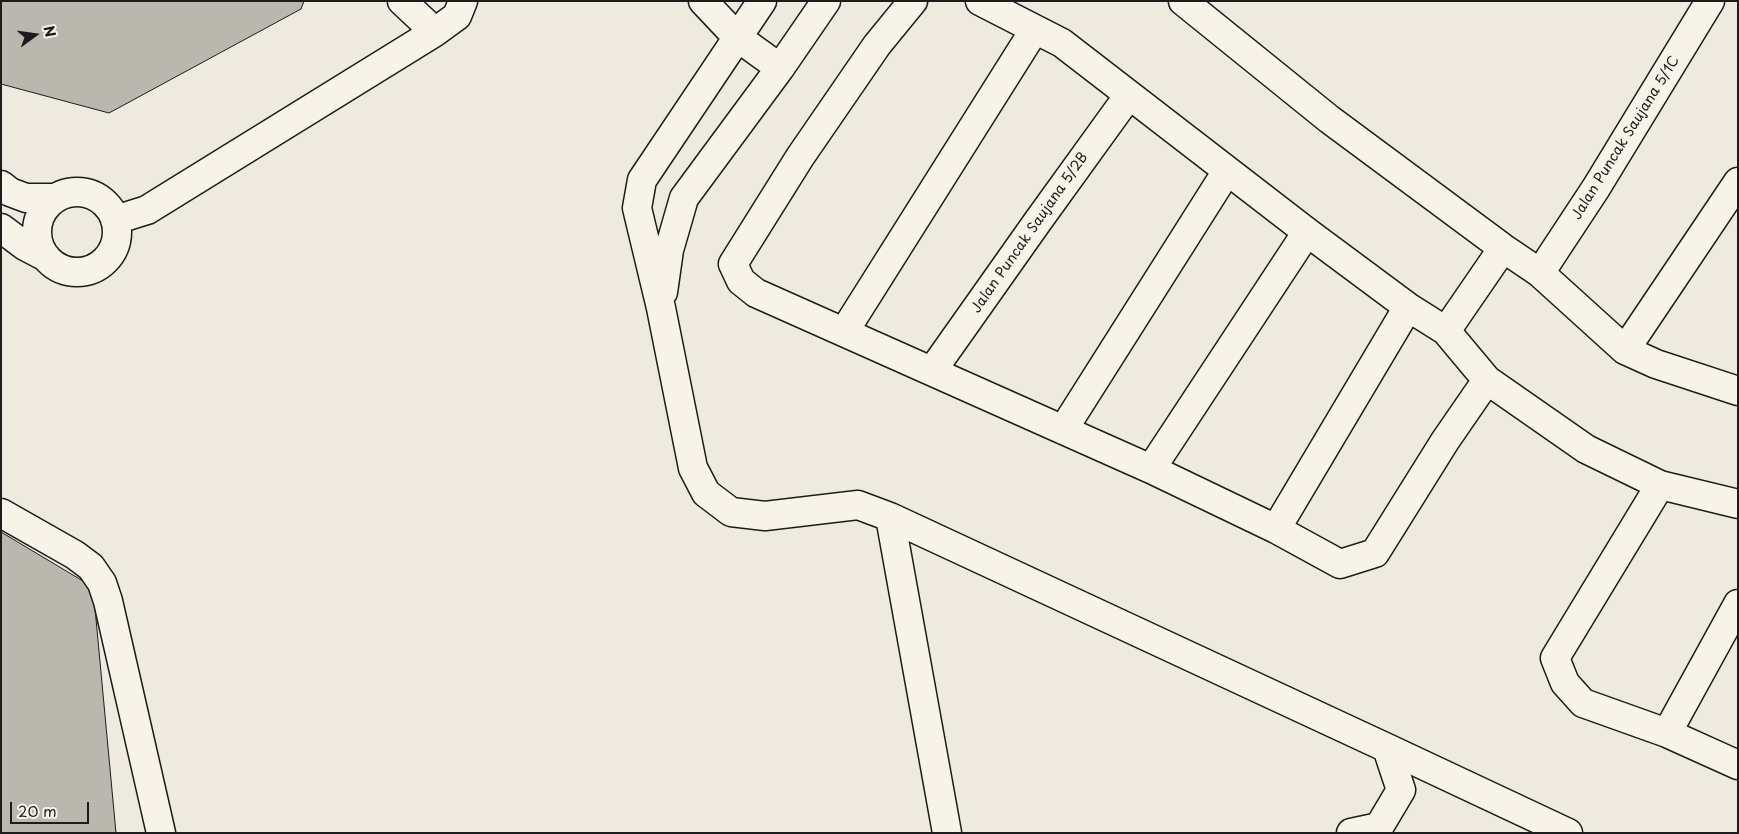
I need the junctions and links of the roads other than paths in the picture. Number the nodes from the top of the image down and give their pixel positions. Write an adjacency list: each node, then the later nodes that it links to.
1 (402, 1): 11 (street)
2 (463, 1): 11 (street)
3 (703, 1): 12 (street)
4 (762, 1): 12 (street)
5 (826, 1): 13 (street)
6 (913, 1): 27 (street)
7 (980, 1): 10 (street)
8 (1710, 1): 24 (street, Jalan Puncak Saujana 5/1C)
9 (1184, 2): 22 (street)
10 (1035, 29): 14 (street); 27 (street)
11 (434, 32): 19 (street)
12 (737, 37): 13 (street); 26 (street)
13 (780, 68): 26 (street)
14 (1129, 95): 15 (street); 30 (street, Jalan Puncak Saujana 5/2B)
15 (1227, 170): 21 (street); 33 (street)
16 (1738, 182): 29 (street)
17 (1, 185): 18 (street)
18 (56, 198): 19 (street); 23 (street)
19 (115, 220): 23 (street)
20 (1, 228): 23 (street)
21 (1307, 232): 25 (street); 34 (street)
22 (1503, 248): 24 (street); 28 (street)
23 (46, 257)
24 (1540, 273): 29 (street)
25 (1408, 307): 28 (street); 39 (street)
26 (661, 308): 38 (street)
27 (844, 332): 30 (street)
28 (1446, 332): 31 (street)
29 (1625, 350): 32 (street)
30 (932, 371): 33 (street)
31 (1487, 380): 35 (street); 39 (street)
32 (1733, 383)
33 (1063, 430): 34 (street)
34 (1151, 469): 39 (street)
35 (1660, 484): 36 (street); 41 (street)
36 (1738, 504)
37 (1, 513): 44 (street)
38 (890, 517): 42 (street); 45 (street)
39 (1276, 529)
40 (1738, 604): 41 (street)
41 (1667, 733): 43 (street)
42 (1387, 748): 46 (street); 47 (street)
43 (1738, 765)
44 (161, 833)
45 (948, 833)
46 (1352, 833)
47 (1568, 833)

